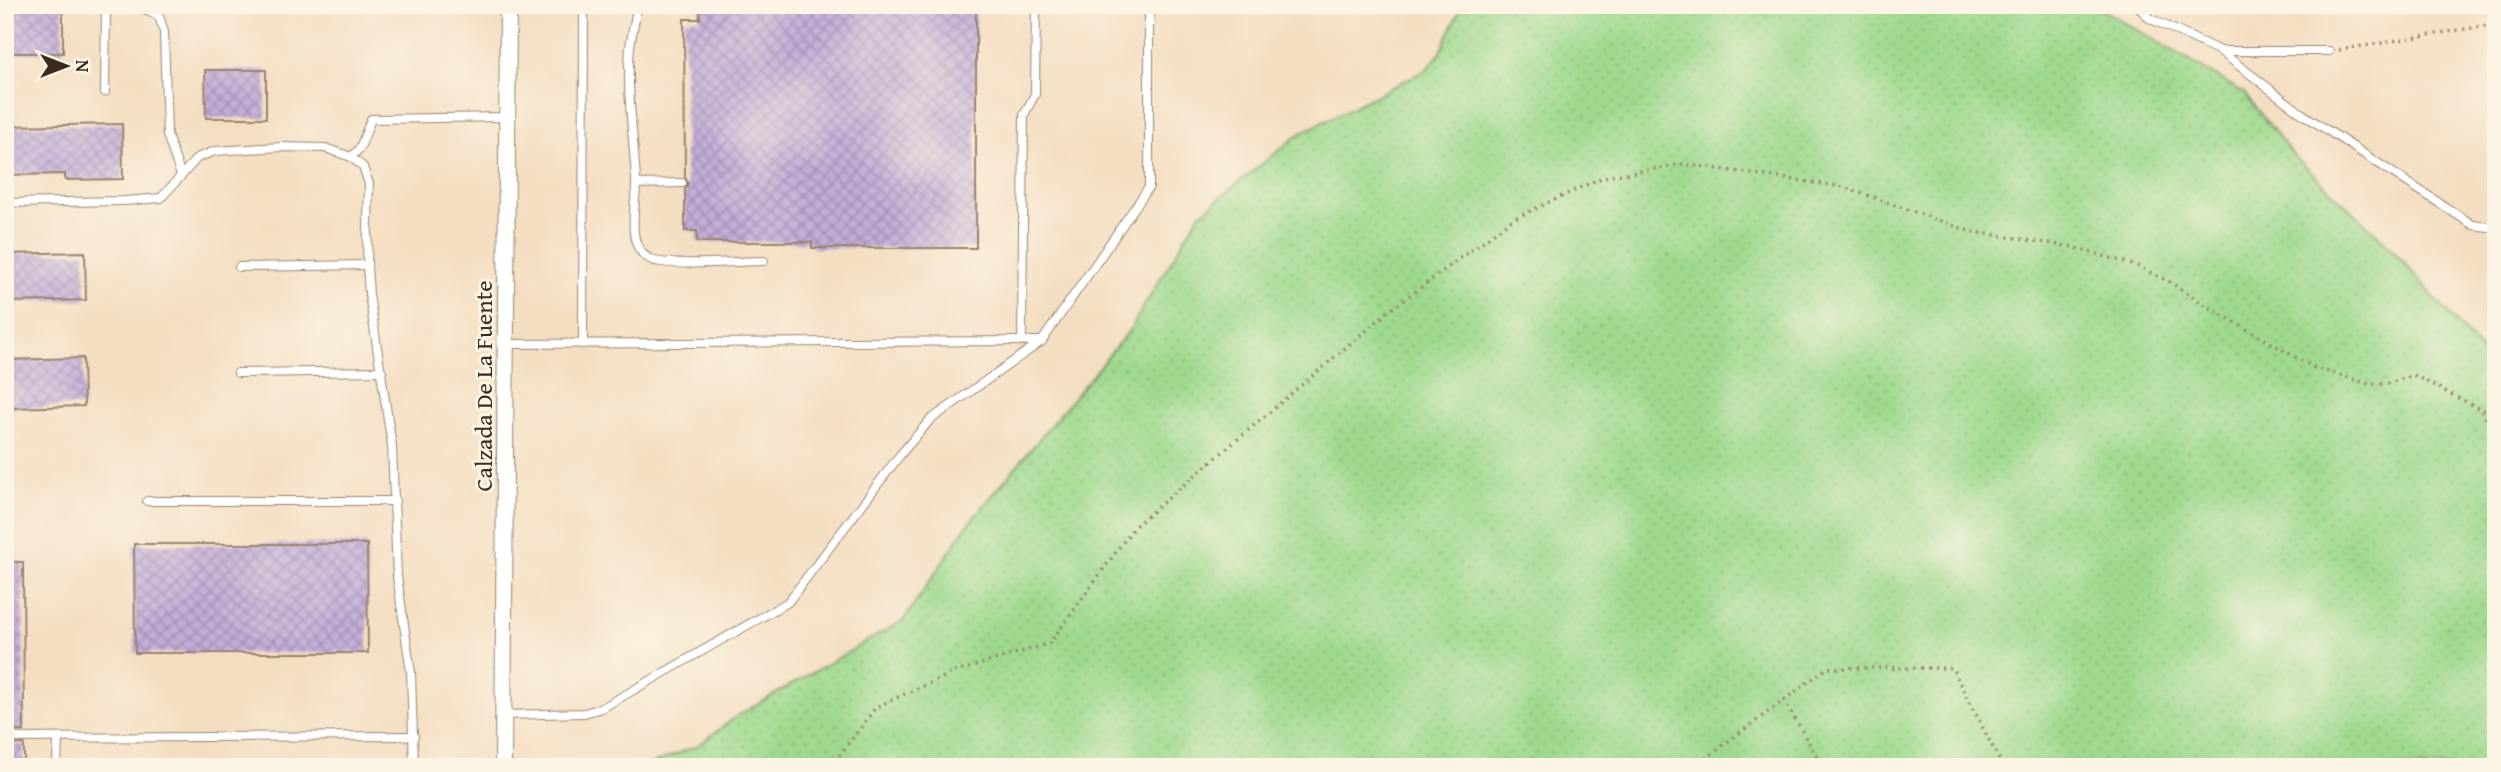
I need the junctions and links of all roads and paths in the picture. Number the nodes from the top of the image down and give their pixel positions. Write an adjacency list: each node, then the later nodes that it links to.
1 (508, 5): 12 (street, Calzada De La Fuente)
2 (584, 5): 25 (lane)
3 (638, 5): 16 (lane)
4 (1036, 5): 22 (lane)
5 (1149, 5): 23 (lane)
6 (2137, 5): 9 (lane)
7 (106, 6): 11 (lane); 14 (lane)
8 (2496, 24): 10 (path)
9 (2220, 51): 10 (lane); 18 (lane)
10 (2329, 51)
11 (105, 92)
12 (508, 117): 13 (lane); 24 (street, Calzada De La Fuente)
13 (351, 158): 14 (lane); 20 (lane)
14 (181, 176): 17 (lane)
15 (682, 183): 16 (lane)
16 (637, 184): 19 (lane)
17 (5, 203)
18 (2496, 228)
19 (764, 261)
20 (367, 265): 21 (lane); 26 (lane)
21 (239, 267)
22 (1022, 341): 23 (lane); 25 (lane)
23 (1042, 341): 34 (lane)
24 (506, 344): 25 (lane); 34 (street, Calzada De La Fuente)
25 (583, 344)
26 (382, 371): 27 (lane); 32 (lane)
27 (239, 373)
28 (2480, 409): 29 (path); 30 (path); 41 (path)
29 (2496, 413)
30 (2496, 432)
31 (147, 500): 32 (lane)
32 (395, 500): 35 (lane)
33 (1784, 700): 42 (path); 43 (path); 44 (path)
34 (503, 715): 40 (street, Calzada De La Fuente)
35 (414, 736): 37 (lane); 39 (lane)
36 (5, 738): 37 (lane)
37 (58, 738): 38 (lane)
38 (57, 767)
39 (414, 767)
40 (503, 767)
41 (831, 767)
42 (1694, 767)
43 (1823, 767)
44 (2003, 767)

